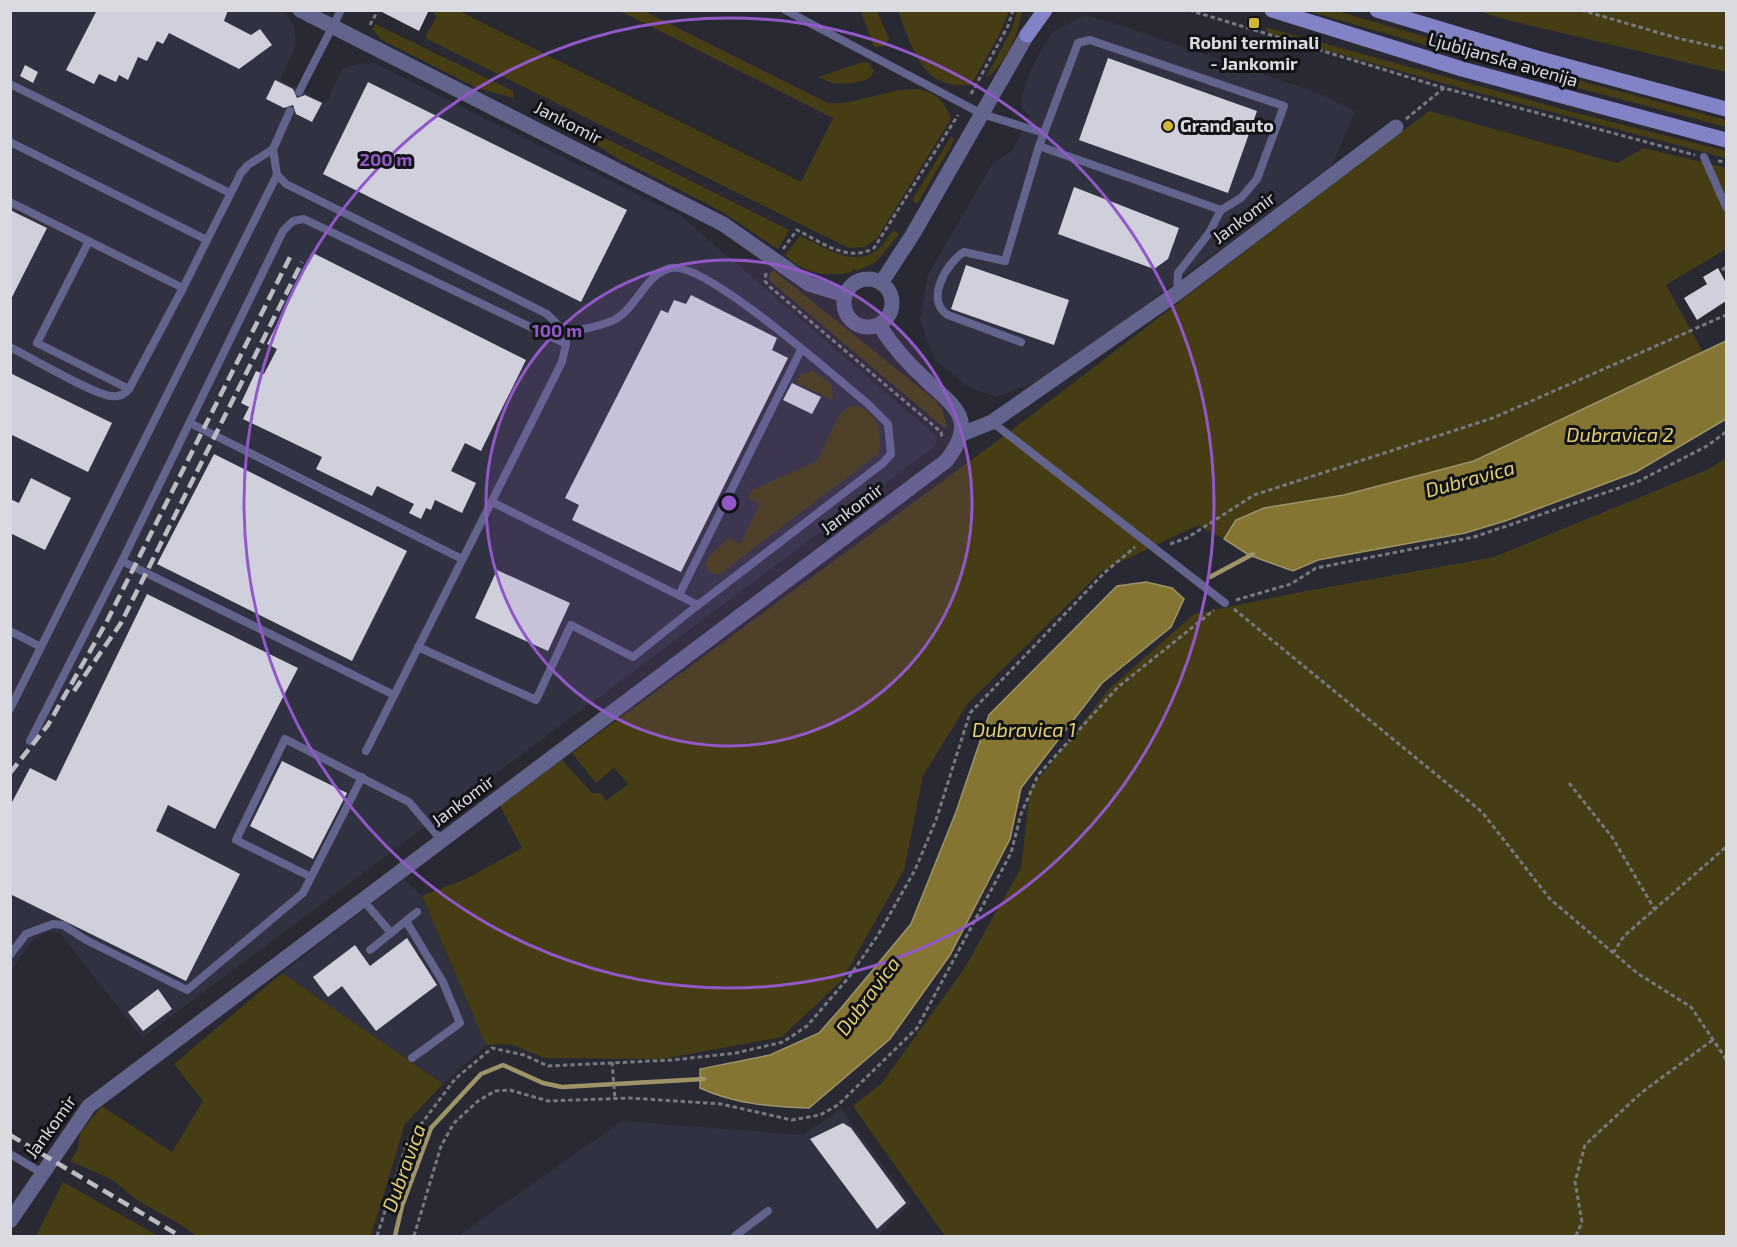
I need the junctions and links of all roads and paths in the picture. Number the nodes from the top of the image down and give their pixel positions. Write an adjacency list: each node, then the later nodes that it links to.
1 (300, 10): 13 (street, Jankomir)
2 (341, 10): 13 (lane)
3 (378, 10): 12 (path)
4 (785, 10): 19 (lane)
5 (1013, 10): 19 (path)
6 (1030, 10): 14 (main road)
7 (1045, 10): 14 (main road)
8 (1189, 10): 17 (path)
9 (1272, 10): 25 (main road, Ljubljanska avenija)
10 (1377, 10): 20 (main road, Ljubljanska avenija)
11 (1581, 10): 15 (path)
12 (369, 25)
13 (333, 27): 18 (lane); 45 (street, Jankomir)
14 (1027, 35): 22 (street)
15 (1726, 49)
16 (10, 84): 32 (lane)
17 (1444, 88): 23 (path); 29 (path)
18 (299, 92)
19 (964, 104): 22 (lane); 38 (path)
20 (1726, 109)
21 (290, 111): 28 (lane)
22 (982, 114): 24 (lane); 42 (street)
23 (1396, 128): 44 (street, Jankomir)
24 (1044, 133): 27 (lane); 35 (lane)
25 (1726, 140)
26 (10, 142): 36 (lane)
27 (1039, 146): 35 (lane); 49 (lane)
28 (273, 149): 31 (lane); 32 (lane)
29 (1704, 157): 30 (path); 34 (lane)
30 (1726, 162)
31 (277, 176): 48 (lane); 68 (lane)
32 (230, 193): 36 (lane)
33 (10, 202): 37 (lane)
34 (1726, 207)
35 (1221, 210): 44 (lane)
36 (207, 240): 43 (lane)
37 (89, 241): 43 (lane); 53 (lane)
38 (781, 253)
39 (770, 267): 58 (path)
40 (1726, 267): 41 (path)
41 (1722, 270)
42 (881, 283): 45 (street); 47 (street)
43 (183, 288): 53 (lane)
44 (1177, 293): 54 (street, Jankomir)
45 (844, 295): 47 (street)
46 (1726, 315): 61 (path)
47 (879, 325): 57 (street)
48 (566, 333): 50 (lane); 52 (lane)
49 (1021, 342)
50 (566, 344): 55 (lane); 59 (lane)
51 (10, 347): 53 (lane)
52 (801, 350): 64 (lane); 66 (lane)
53 (129, 389)
54 (992, 422): 57 (street, Jankomir); 60 (lane)
55 (190, 423): 62 (lane); 63 (lane)
56 (1726, 432): 65 (path)
57 (962, 434): 76 (street, Jankomir)
58 (939, 444)
59 (492, 502): 62 (lane); 64 (lane)
60 (1143, 541): 61 (lane); 90 (path)
61 (1155, 550): 65 (lane)
62 (462, 559): 69 (lane)
63 (122, 561): 70 (lane); 72 (lane)
64 (680, 595): 66 (lane)
65 (1225, 603): 85 (path); 91 (path)
66 (698, 605): 69 (lane)
67 (10, 631): 68 (lane)
68 (41, 647): 71 (lane)
69 (418, 647): 70 (lane)
70 (394, 695): 73 (lane)
71 (10, 709)
72 (30, 741)
73 (366, 751)
74 (362, 777): 76 (lane); 78 (lane); 78 (lane)
75 (1569, 783): 80 (path)
76 (442, 841): 79 (street, Jankomir)
77 (1726, 847): 80 (path)
78 (311, 876): 86 (lane)
79 (363, 900): 83 (lane); 93 (street, Jankomir)
80 (1655, 910): 85 (path)
81 (417, 912): 82 (lane)
82 (406, 921): 83 (lane); 88 (lane)
83 (391, 933): 84 (lane)
84 (370, 950)
85 (1612, 953): 87 (path)
86 (10, 955)
87 (1714, 1039): 89 (path); 99 (path)
88 (412, 1058)
89 (1726, 1059)
90 (612, 1062): 91 (path); 96 (path)
91 (615, 1099): 97 (path)
92 (10, 1154): 93 (lane)
93 (42, 1173): 95 (street, Jankomir)
94 (768, 1211): 98 (lane)
95 (10, 1221)
96 (377, 1236)
97 (414, 1236)
98 (735, 1236)
99 (1576, 1236)

